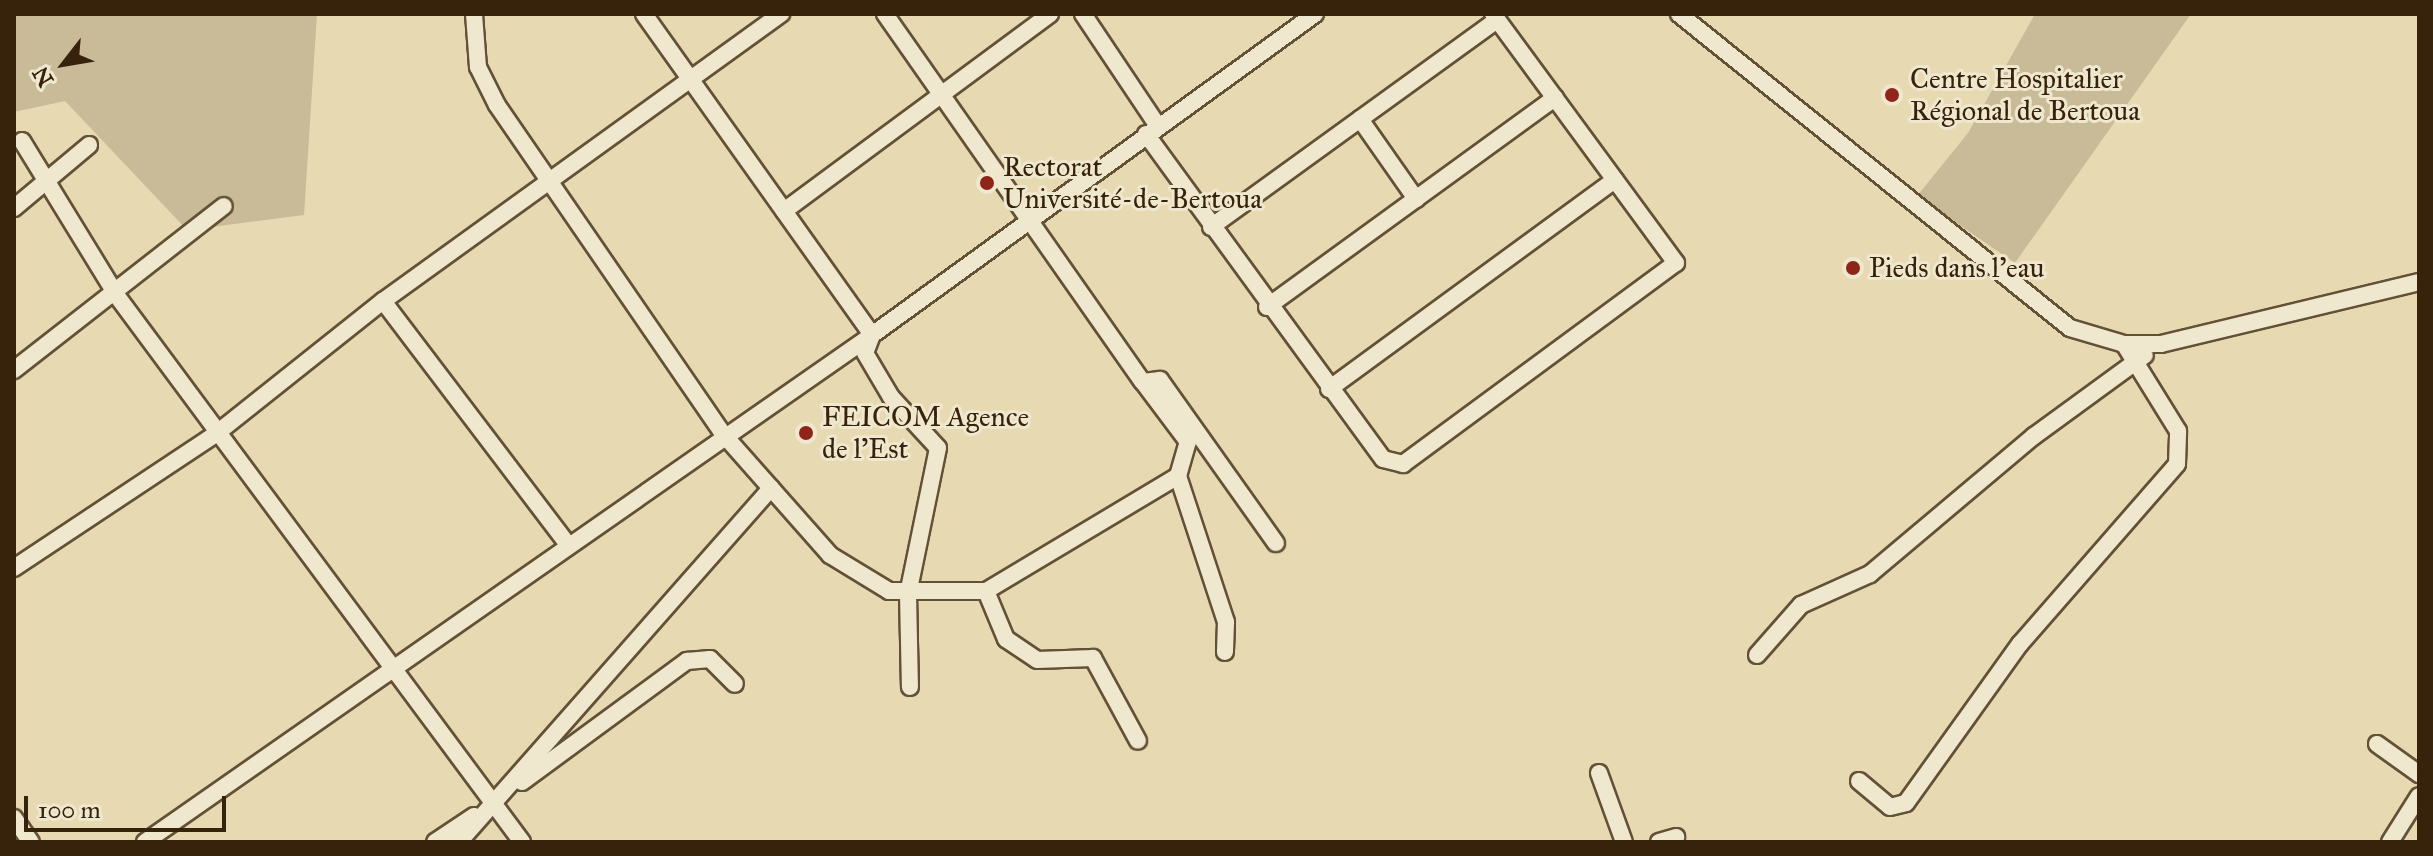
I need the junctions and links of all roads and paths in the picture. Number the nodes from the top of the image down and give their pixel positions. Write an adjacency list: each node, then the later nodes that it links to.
1 (474, 14): 18 (street)
2 (644, 14): 10 (street)
3 (781, 14): 10 (street)
4 (885, 14): 11 (street)
5 (1050, 14): 11 (street)
6 (1083, 14): 14 (street)
7 (1315, 14): 14 (street)
8 (1679, 14): 31 (street)
9 (1495, 17): 12 (street); 13 (street)
10 (692, 81): 18 (street); 23 (street)
11 (943, 91): 23 (street); 24 (street)
12 (1555, 98): 17 (street); 20 (street)
13 (1360, 119): 20 (street); 25 (street)
14 (1152, 130): 24 (street); 25 (street)
15 (22, 141): 19 (street)
16 (89, 145): 19 (street)
17 (1615, 180): 36 (street); 36 (street)
18 (555, 182): 28 (street); 38 (street)
19 (46, 187): 22 (street); 27 (street)
20 (1416, 199): 29 (street)
21 (224, 206): 27 (street)
22 (14, 208)
23 (784, 211): 30 (street)
24 (1029, 222): 30 (street); 35 (street)
25 (1211, 227): 29 (street)
26 (2419, 282): 32 (street)
27 (117, 296): 34 (street); 37 (street)
28 (383, 301): 37 (street); 41 (street)
29 (1267, 307): 36 (street)
30 (872, 335): 38 (street); 45 (street)
31 (2124, 344): 32 (street); 33 (street)
32 (2161, 344): 33 (street)
33 (2139, 360): 47 (street); 55 (street)
34 (14, 370)
35 (1143, 382): 39 (street); 42 (street)
36 (1329, 389)
37 (217, 433): 43 (street); 48 (street)
38 (724, 435): 40 (street); 41 (street)
39 (1178, 476): 44 (street); 46 (street)
40 (771, 488): 45 (street); 57 (street)
41 (567, 543): 48 (street)
42 (1276, 543)
43 (14, 568)
44 (986, 591): 45 (street); 51 (street)
45 (908, 594): 50 (street)
46 (1225, 652)
47 (1757, 655)
48 (399, 669): 57 (street); 62 (street)
49 (735, 684): 57 (street)
50 (910, 687)
51 (1138, 741)
52 (2377, 744): 54 (street)
53 (1599, 773): 66 (street)
54 (2419, 774)
55 (1859, 781)
56 (2419, 796): 68 (street)
57 (495, 802): 63 (street); 64 (street); 65 (street)
58 (14, 818): 61 (street)
59 (14, 828): 61 (street)
60 (1676, 837): 67 (street)
61 (28, 842)
62 (145, 842)
63 (435, 842)
64 (459, 842)
65 (522, 842)
66 (1624, 842)
67 (1659, 842)
68 (2390, 842)

